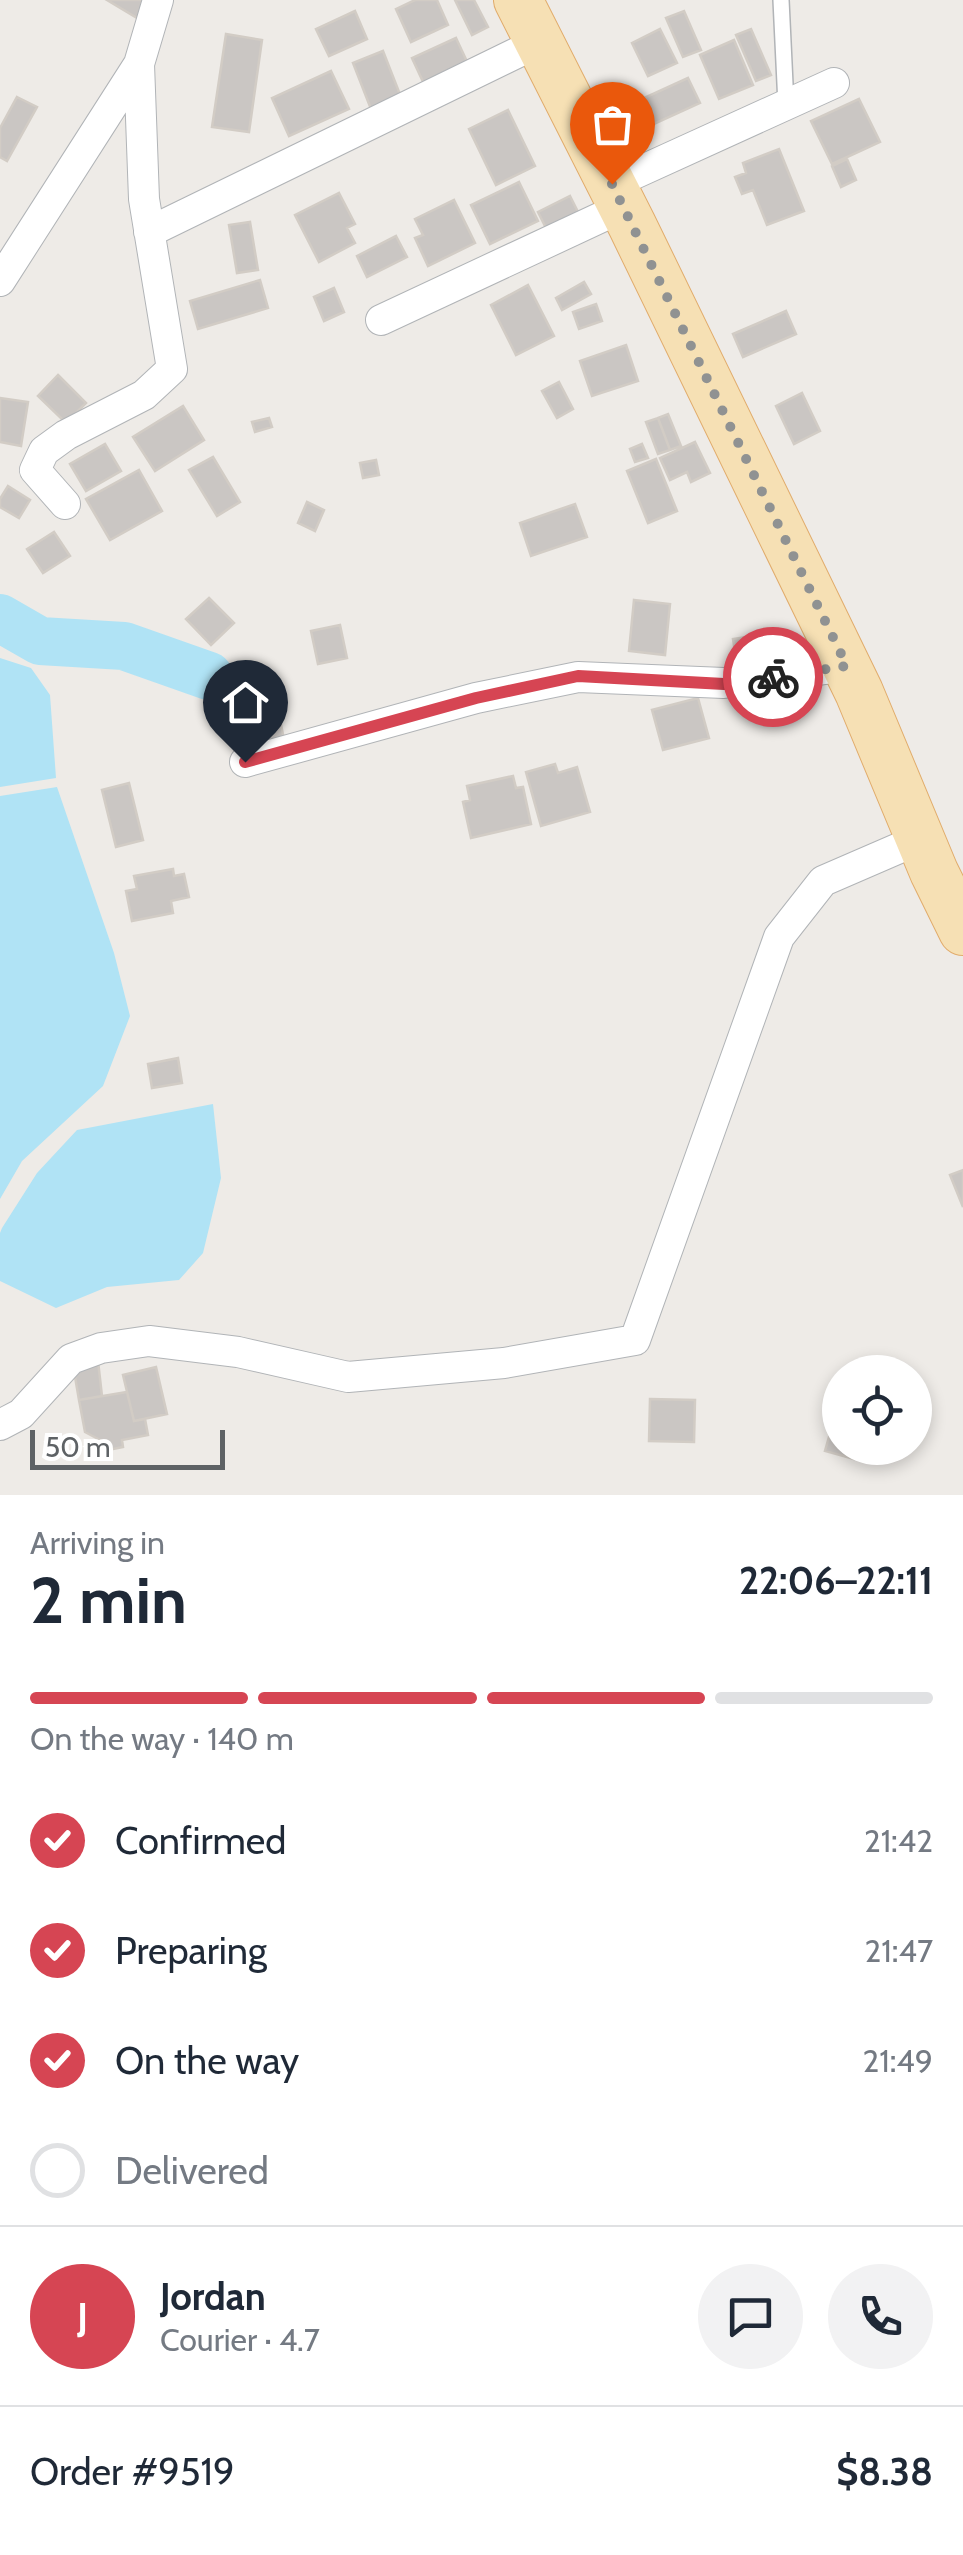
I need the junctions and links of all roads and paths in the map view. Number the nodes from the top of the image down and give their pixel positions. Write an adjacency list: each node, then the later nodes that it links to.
1 (158, 0): 5 (street)
2 (518, 0): 4 (main road)
3 (781, 0): 7 (lane)
4 (540, 42): 8 (main road); 9 (street)
5 (139, 64): 9 (street); 10 (street)
6 (834, 83): 7 (street)
7 (786, 105): 8 (street)
8 (618, 195): 11 (street); 13 (main road)
9 (149, 232): 12 (street)
10 (0, 281)
11 (381, 320)
12 (65, 504)
13 (847, 666): 14 (street); 15 (main road)
14 (245, 762)
15 (920, 839): 16 (main road); 17 (street)
16 (963, 931)
17 (0, 1424)

